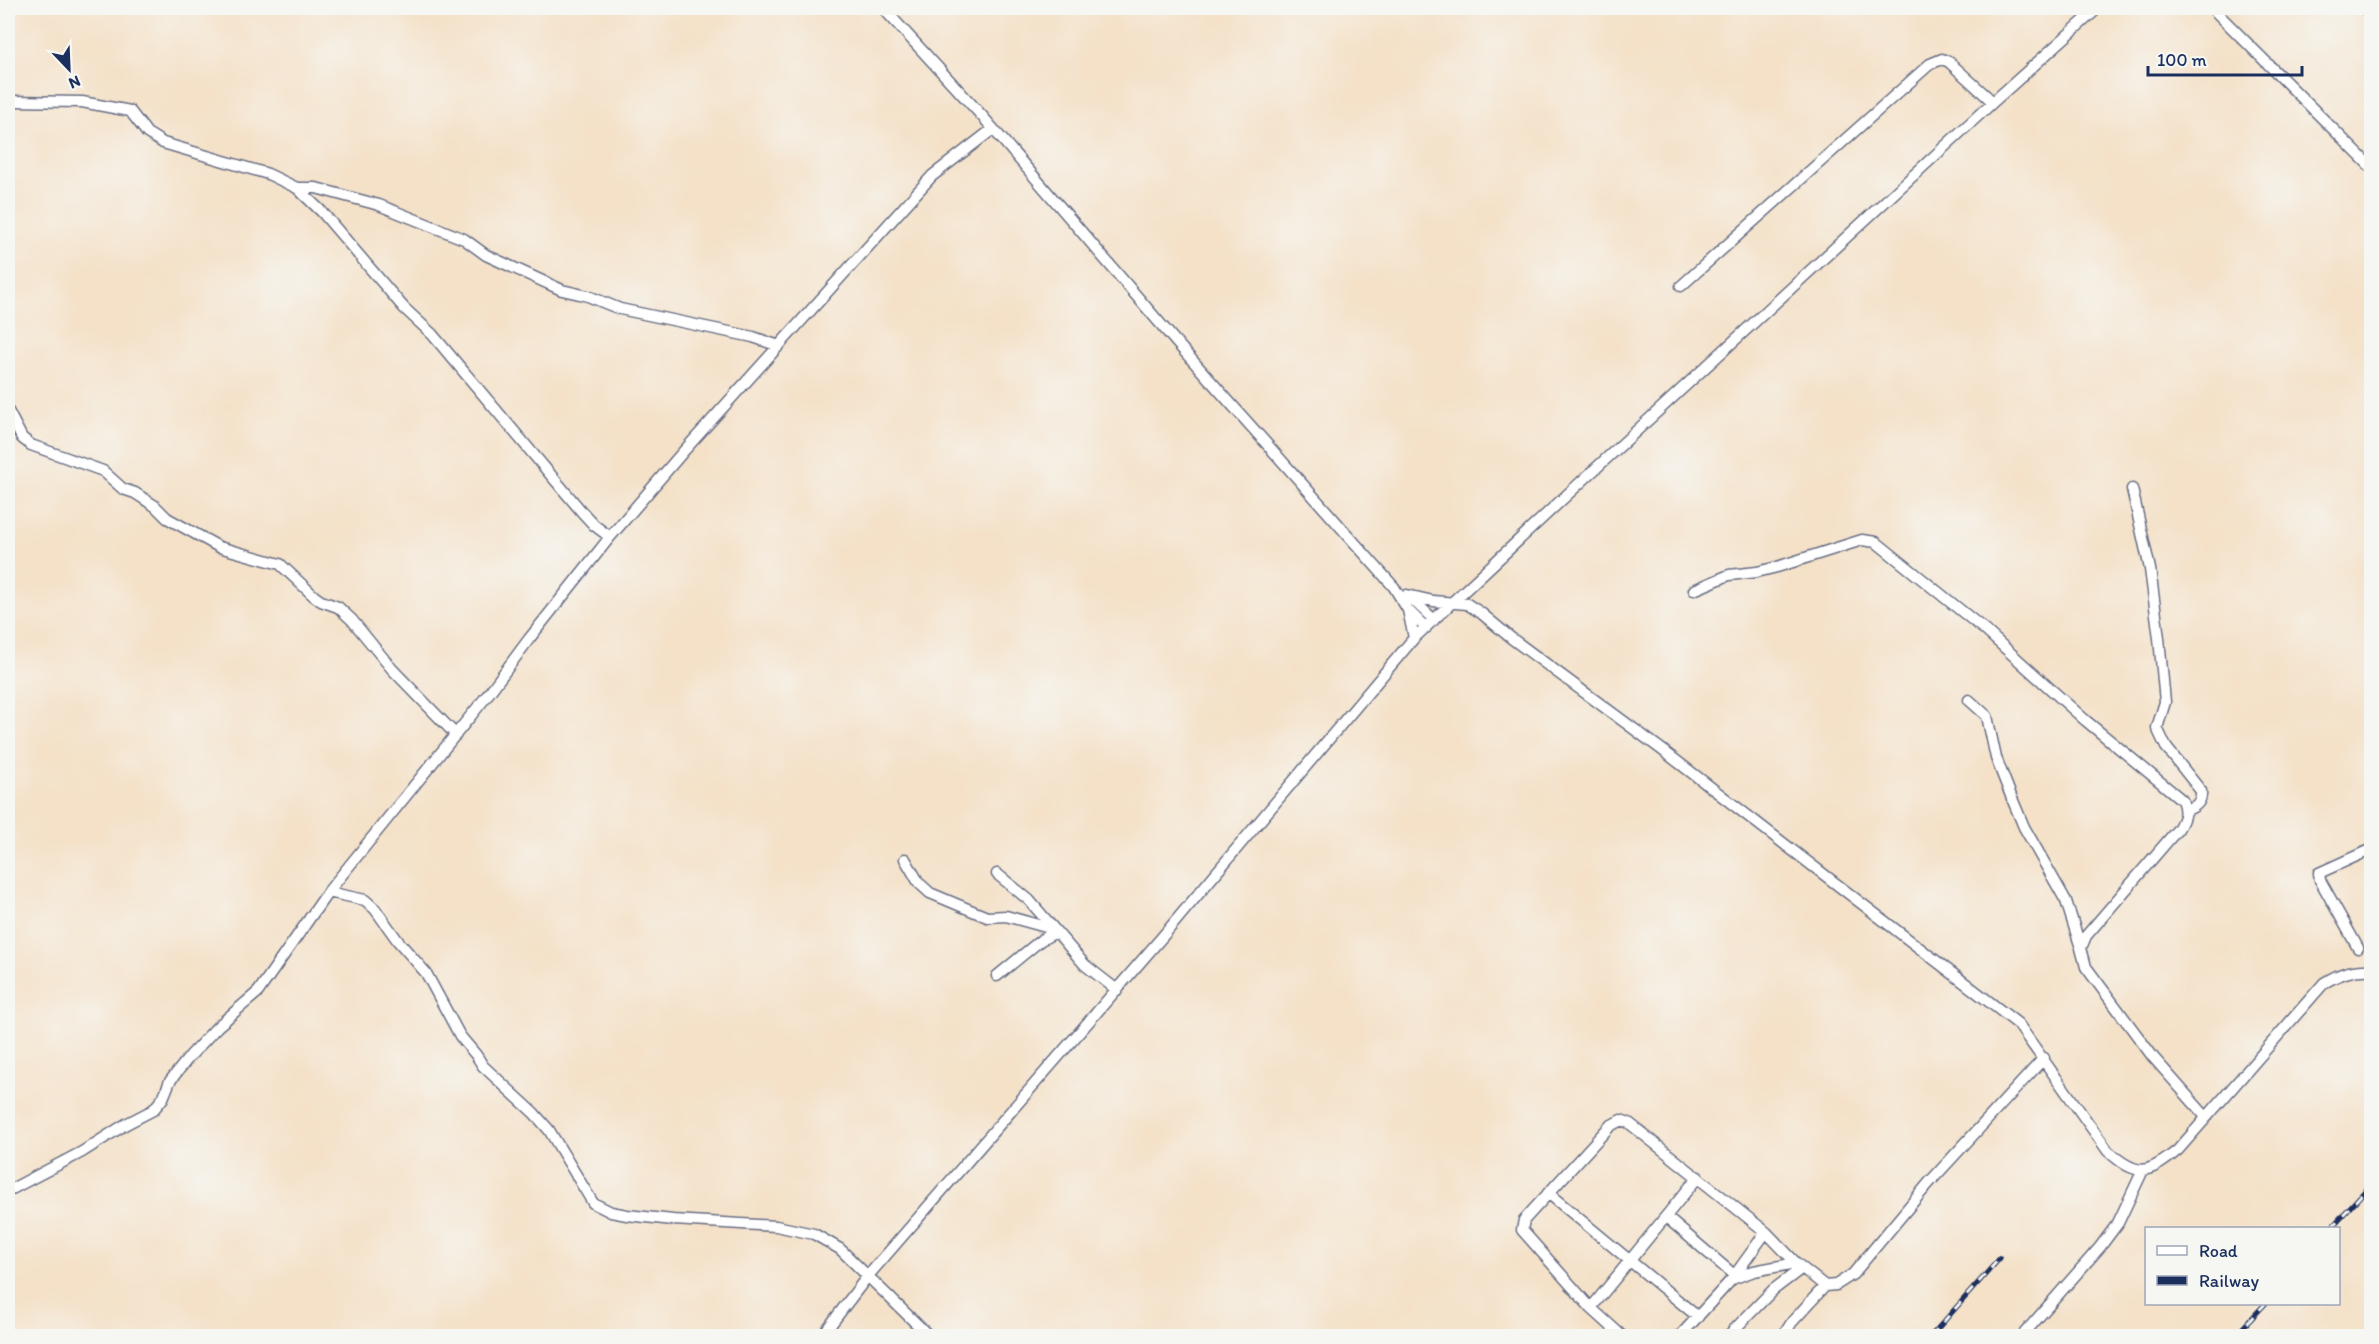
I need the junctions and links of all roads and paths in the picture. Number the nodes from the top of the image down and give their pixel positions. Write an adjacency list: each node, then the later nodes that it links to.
1 (883, 8): 8 (street)
2 (2098, 8): 7 (street)
3 (2212, 8): 9 (street)
4 (2364, 8): 5 (street)
5 (2372, 15)
6 (8, 101): 10 (street)
7 (1993, 102): 11 (street); 19 (street)
8 (993, 129): 12 (street); 16 (street)
9 (2372, 168)
10 (297, 189): 12 (street); 15 (street)
11 (1681, 286)
12 (779, 346): 15 (street)
13 (8, 411): 25 (street)
14 (2132, 489): 26 (street)
15 (610, 537): 25 (street)
16 (1394, 587): 18 (street); 20 (street)
17 (1694, 590): 26 (street)
18 (1407, 595): 19 (street); 21 (street)
19 (1452, 602): 21 (street); 37 (street)
20 (1407, 610): 22 (street); 23 (street)
21 (1434, 620): 22 (street)
22 (1426, 628): 23 (street)
23 (1414, 638): 36 (street)
24 (1969, 700): 32 (street)
25 (456, 735): 30 (street)
26 (2186, 810): 32 (street)
27 (2372, 849): 33 (street)
28 (905, 859): 31 (street)
29 (997, 874): 31 (street)
30 (328, 892): 41 (street); 47 (street)
31 (1055, 930): 35 (street); 36 (street)
32 (2081, 948): 38 (street)
33 (2358, 948)
34 (2372, 970): 38 (street)
35 (997, 976)
36 (1117, 990): 47 (street)
37 (2044, 1058): 39 (street); 49 (street)
38 (2206, 1118): 39 (street)
39 (2143, 1170): 58 (street)
40 (1698, 1177): 42 (street); 43 (street); 44 (street)
41 (8, 1191)
42 (1548, 1193): 45 (street); 50 (street)
43 (1666, 1217): 45 (street); 48 (street)
44 (1766, 1232): 46 (street); 48 (street)
45 (1629, 1261): 50 (street); 51 (street)
46 (1799, 1266): 48 (street); 49 (street); 56 (street)
47 (867, 1277): 52 (street); 53 (street)
48 (1733, 1277): 51 (street)
49 (1825, 1286): 57 (street)
50 (1591, 1308): 54 (street)
51 (1698, 1317): 55 (street)
52 (822, 1336)
53 (929, 1336)
54 (1622, 1336)
55 (1680, 1336)
56 (1728, 1336)
57 (1783, 1336)
58 (2022, 1336)

